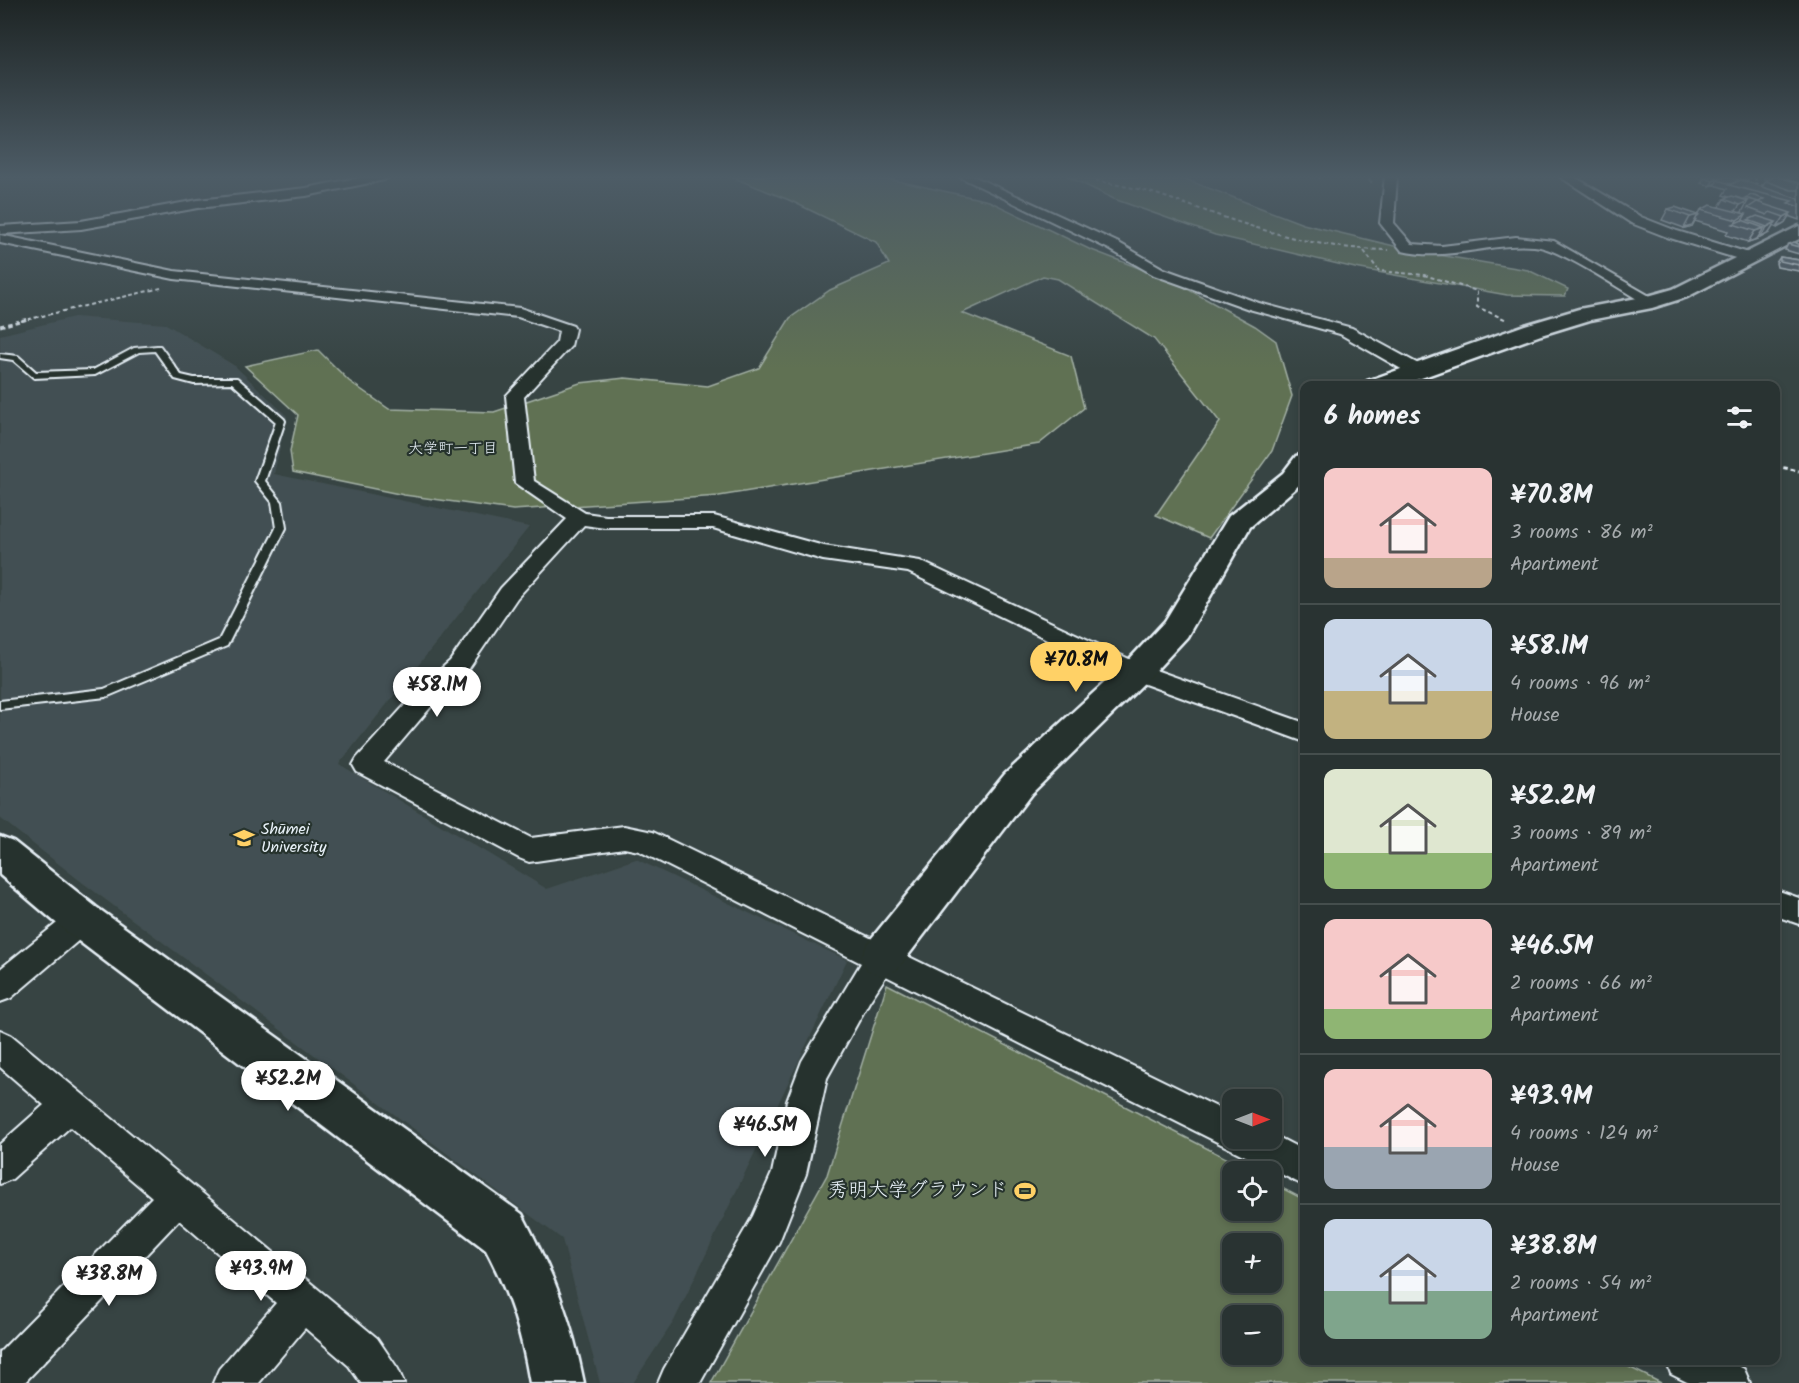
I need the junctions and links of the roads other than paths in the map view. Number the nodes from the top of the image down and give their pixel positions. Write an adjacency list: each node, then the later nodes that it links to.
1 (7, 241): 14 (street)
2 (1102, 241): 11 (street)
3 (1401, 241): 4 (street)
4 (1502, 241)
5 (1524, 241): 9 (street)
6 (1693, 241): 8 (street)
7 (1781, 241): 8 (street)
8 (1747, 257): 9 (street)
9 (1652, 302): 11 (street)
10 (0, 356): 16 (lane)
11 (1416, 370): 12 (street)
12 (1388, 381)
13 (1300, 468): 15 (street)
14 (579, 518): 15 (street); 22 (street)
15 (1136, 672): 17 (street); 22 (street)
16 (0, 705)
17 (1300, 731)
18 (0, 852): 21 (street)
19 (1780, 904): 20 (street)
20 (1799, 911)
21 (82, 920): 23 (street); 36 (street)
22 (882, 957): 26 (street); 37 (street)
23 (0, 988)
24 (0, 1046): 25 (street)
25 (69, 1105): 29 (street); 30 (street)
26 (1222, 1127)
27 (1266, 1149): 28 (street)
28 (1300, 1166)
29 (0, 1167)
30 (178, 1195): 31 (street); 33 (street)
31 (303, 1301): 34 (street); 35 (street)
32 (1695, 1365): 38 (street)
33 (0, 1380)
34 (233, 1383)
35 (384, 1383)
36 (557, 1383)
37 (678, 1383)
38 (1730, 1383)

